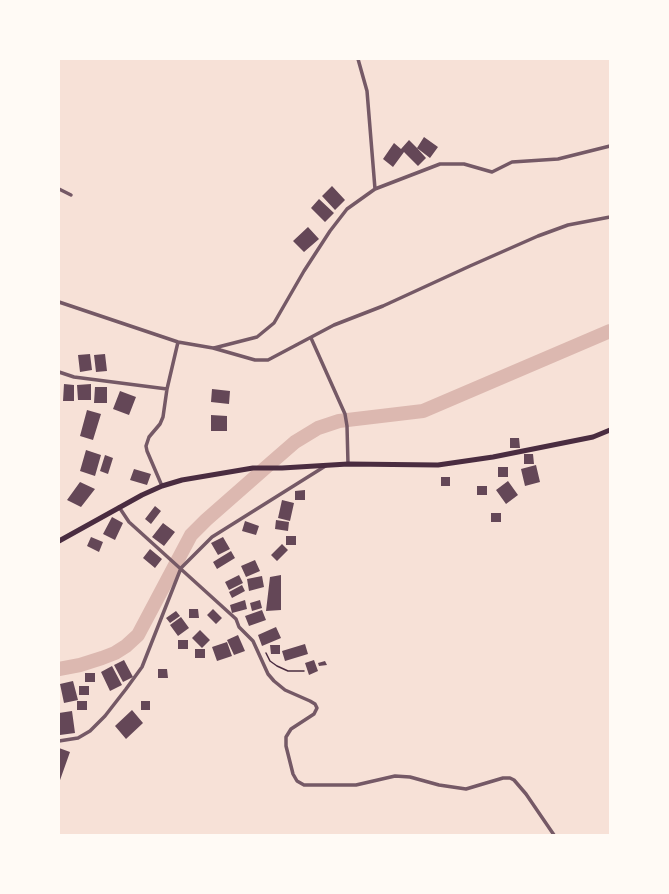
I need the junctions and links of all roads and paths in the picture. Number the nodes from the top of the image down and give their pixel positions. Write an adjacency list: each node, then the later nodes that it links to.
1 (358, 59): 4 (street)
2 (610, 146): 4 (street)
3 (59, 189): 5 (street)
4 (375, 189): 10 (street)
5 (71, 195)
6 (610, 217): 8 (street)
7 (59, 302): 9 (street)
8 (311, 338): 10 (street); 14 (street)
9 (178, 342): 10 (street); 12 (street)
10 (213, 348)
11 (59, 372): 12 (street)
12 (167, 389): 16 (street)
13 (610, 430): 14 (main road)
14 (348, 464): 15 (main road)
15 (328, 465): 16 (main road); 19 (street)
16 (162, 486): 17 (main road)
17 (119, 507): 18 (main road); 19 (street)
18 (59, 541)
19 (180, 567): 22 (street); 23 (street)
20 (264, 651): 21 (path)
21 (304, 671)
22 (59, 741)
23 (554, 835)

